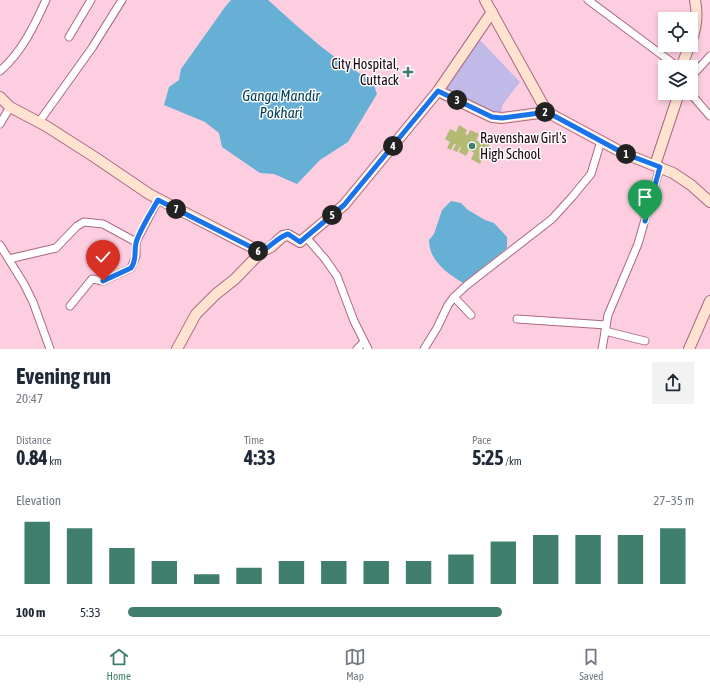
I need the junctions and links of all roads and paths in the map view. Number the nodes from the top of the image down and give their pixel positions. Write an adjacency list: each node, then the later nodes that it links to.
1 (46, 0): 13 (street)
2 (91, 0): 9 (street)
3 (122, 0): 21 (street)
4 (486, 0): 7 (street)
5 (588, 0): 11 (street)
6 (695, 0): 8 (street)
7 (492, 12): 14 (street); 19 (street)
8 (697, 12)
9 (69, 37)
10 (710, 56): 12 (street)
11 (669, 60)
12 (698, 69)
13 (0, 71)
14 (438, 91): 19 (street); 27 (street)
15 (0, 97): 18 (street)
16 (677, 100): 24 (street)
17 (696, 100): 20 (street)
18 (10, 107): 21 (street); 22 (street)
19 (547, 112): 23 (street)
20 (710, 116)
21 (39, 122): 25 (street)
22 (0, 124)
23 (601, 141): 24 (street); 32 (street)
24 (657, 166): 26 (street); 37 (street)
25 (158, 200): 28 (street); 30 (street)
26 (710, 202)
27 (306, 237): 30 (street); 39 (street)
28 (136, 242): 31 (street); 34 (street)
29 (1, 249): 31 (street)
30 (261, 252): 41 (street)
31 (9, 259): 40 (street)
32 (454, 297): 35 (street); 44 (street)
33 (710, 301): 46 (street)
34 (70, 306)
35 (471, 315)
36 (517, 319): 37 (street)
37 (605, 328): 38 (street); 45 (street)
38 (645, 341)
39 (364, 342): 42 (street); 43 (street)
40 (50, 349)
41 (177, 349)
42 (357, 349)
43 (368, 349)
44 (424, 349)
45 (602, 349)
46 (688, 349)

